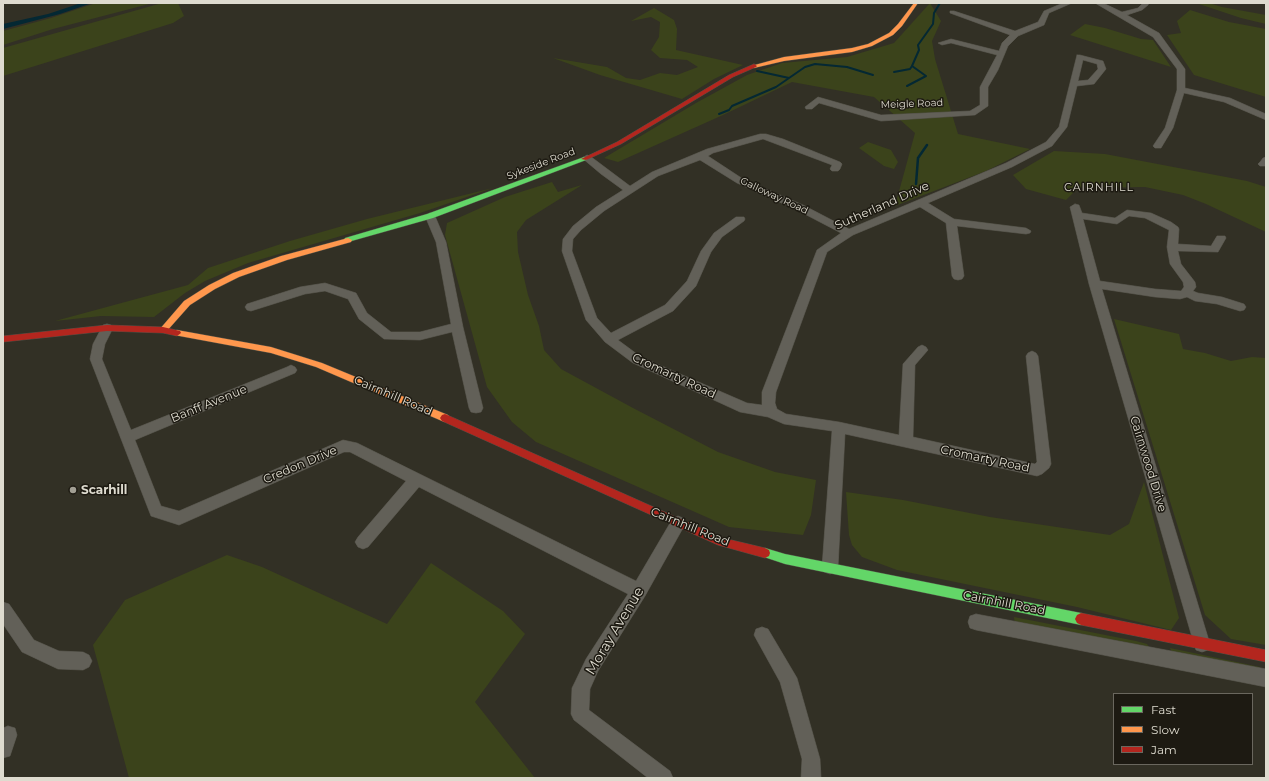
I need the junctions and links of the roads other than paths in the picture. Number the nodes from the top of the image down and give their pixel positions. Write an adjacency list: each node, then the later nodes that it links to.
1 (915, 3): 16 (street, Sykeside Road)
2 (1069, 3): 7 (street)
3 (1098, 3): 6 (street)
4 (1146, 4): 6 (street)
5 (952, 12): 7 (street)
6 (1122, 15): 11 (street)
7 (1016, 34): 9 (street)
8 (942, 43): 9 (street)
9 (1001, 54): 12 (street, Meigle Road)
10 (1073, 84): 19 (street, Sutherland Drive)
11 (1181, 90): 13 (street); 14 (street)
12 (809, 108)
13 (1266, 117)
14 (1158, 146)
15 (701, 156): 17 (street, Cromarty Road); 18 (street, Cromarty Road); 24 (street, Galloway Road)
16 (587, 158): 18 (street); 20 (street, Sykeside Road)
17 (835, 169)
18 (630, 190): 36 (street, Cromarty Road)
19 (921, 203): 22 (street); 24 (street, Sutherland Drive)
20 (430, 216): 33 (street); 34 (street, Sykeside Road)
21 (740, 218): 36 (street)
22 (952, 222): 23 (street); 27 (street)
23 (1026, 231)
24 (849, 233): 41 (street, Sutherland Drive)
25 (1221, 238): 26 (street)
26 (1172, 247): 28 (street, Cairnwood Drive); 29 (street, Cairnwood Drive)
27 (958, 276)
28 (1095, 284): 29 (street); 54 (street, Cairnwood Drive)
29 (1186, 292): 30 (street)
30 (1240, 306)
31 (251, 307): 33 (street)
32 (107, 328): 34 (street, Cairnhill Road); 35 (street, Cairnhill Road); 43 (street, Credon Drive)
33 (457, 328): 40 (street)
34 (163, 330): 46 (street, Cairnhill Road)
35 (3, 339)
36 (609, 339): 41 (street, Cromarty Road)
37 (922, 350): 44 (street)
38 (1032, 356): 44 (street, Cromarty Road)
39 (291, 370): 43 (street, Banff Avenue)
40 (476, 408)
41 (771, 412): 42 (street, Cromarty Road)
42 (838, 427): 44 (street, Cromarty Road); 48 (street)
43 (127, 437): 45 (street, Credon Drive)
44 (906, 442)
45 (416, 480): 47 (street); 49 (street, Credon Drive)
46 (678, 523): 48 (street, Cairnhill Road); 49 (street, Moray Avenue)
47 (363, 542)
48 (830, 567): 52 (street, Cairnhill Road)
49 (639, 591): 59 (street, Moray Avenue)
50 (3, 610): 57 (street)
51 (976, 622): 55 (street, Cairnhill Road)
52 (1157, 634): 54 (street, Cairnhill Road); 55 (street)
53 (762, 636): 60 (street)
54 (1202, 644): 56 (street, Cairnhill Road)
55 (1162, 658): 58 (street, Cairnhill Road)
56 (1265, 659)
57 (83, 660)
58 (1266, 678)
59 (663, 778)
60 (811, 778)

